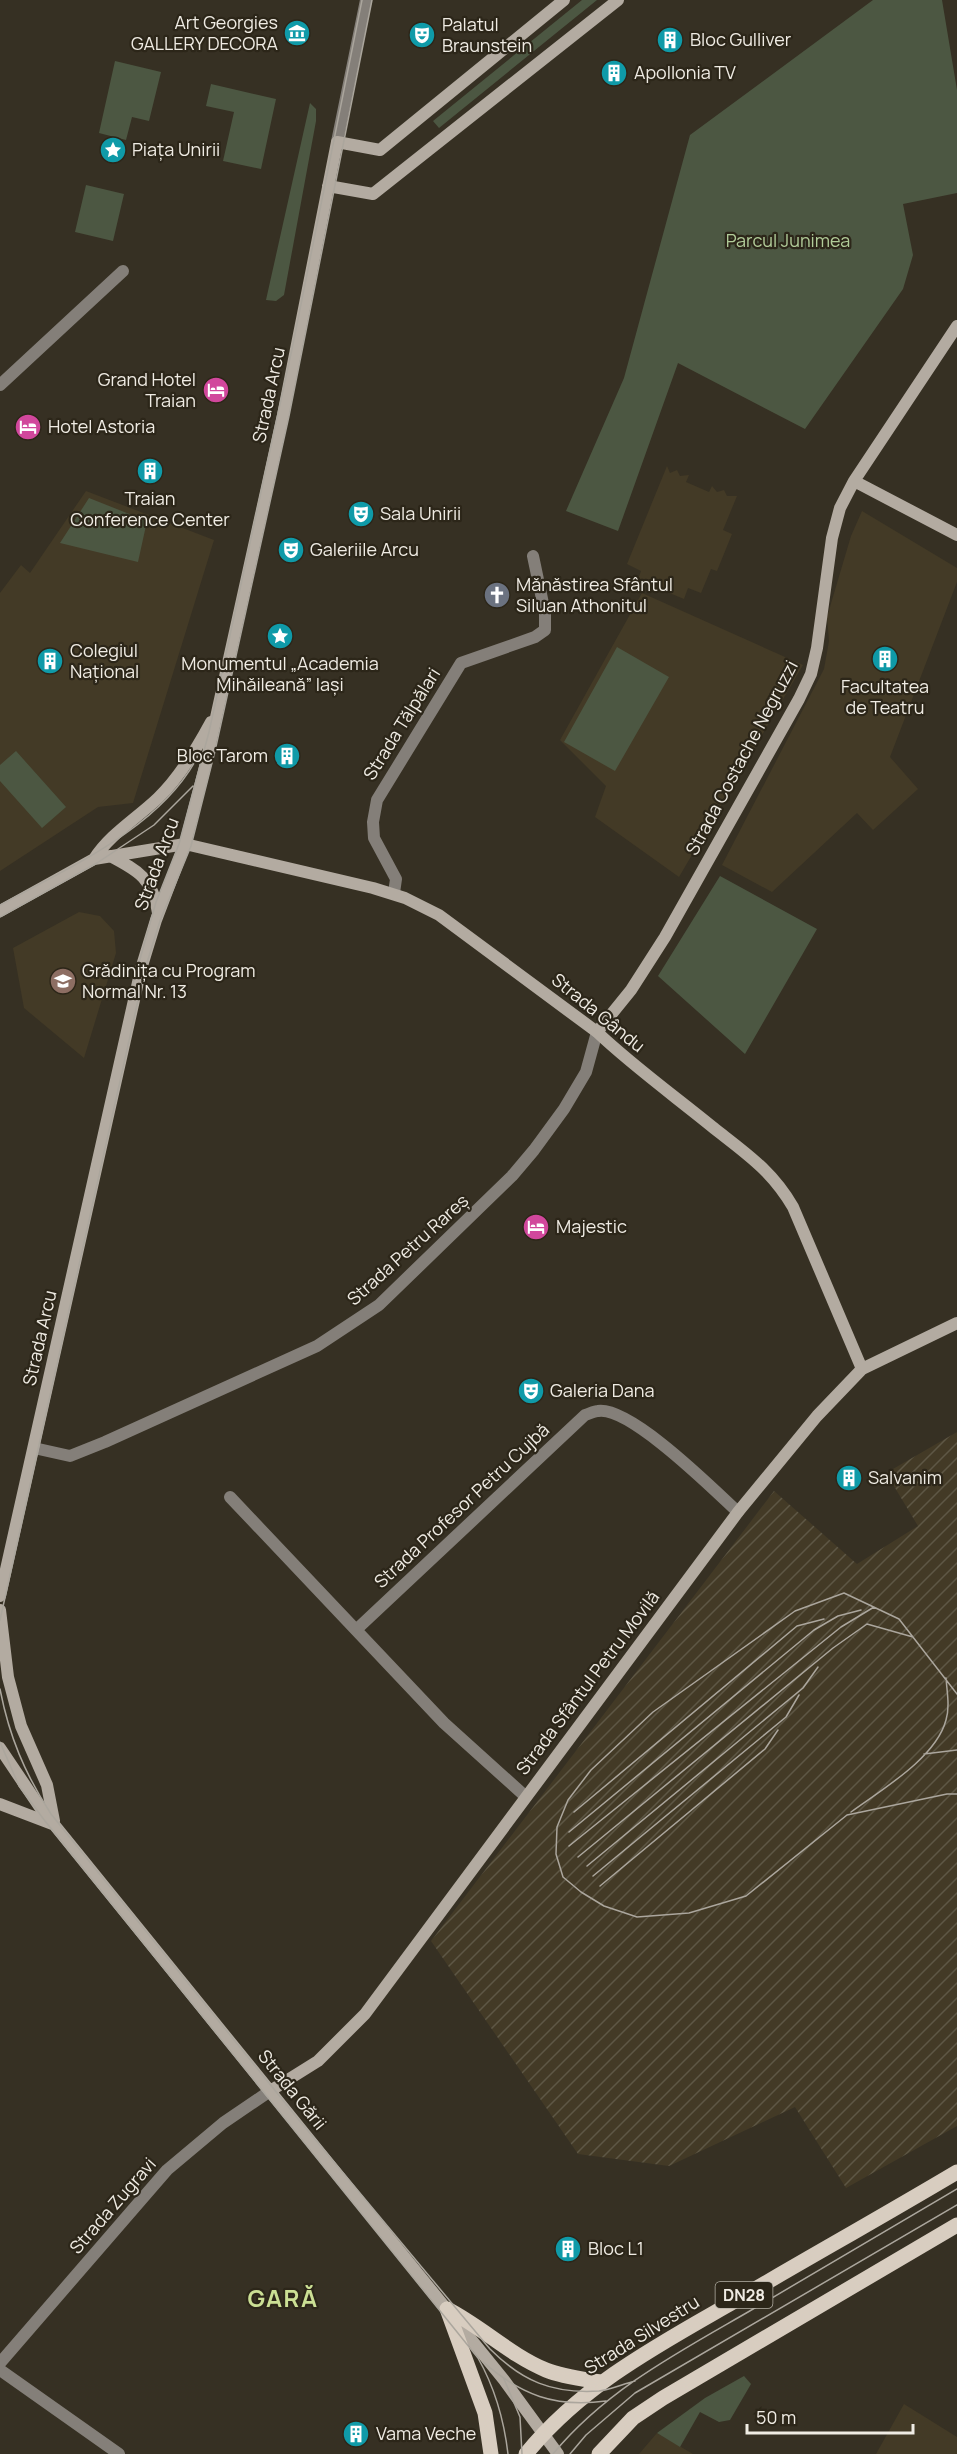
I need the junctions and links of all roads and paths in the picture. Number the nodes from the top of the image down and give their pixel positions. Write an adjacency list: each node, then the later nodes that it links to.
1 (366, 0): 4 (street)
2 (564, 0): 4 (street)
3 (618, 0): 5 (street)
4 (337, 142): 5 (street, Strada Arcu)
5 (328, 186): 12 (street, Strada Arcu)
6 (123, 271): 8 (street)
7 (957, 326): 9 (street, Strada Costache Negruzzi)
8 (0, 385)
9 (854, 481): 10 (street); 19 (street, Strada Costache Negruzzi)
10 (957, 535)
11 (534, 556): 16 (street, Strada Tălpălari)
12 (219, 704): 13 (street, Strada Arcu); 15 (street)
13 (185, 844): 14 (street); 16 (street, Strada Gându); 18 (street, Strada Arcu)
14 (110, 856): 15 (street); 18 (street)
15 (94, 859): 17 (street)
16 (394, 893): 19 (street, Strada Gându)
17 (0, 911)
18 (158, 914): 22 (street, Strada Arcu)
19 (597, 1032): 21 (street, Strada Gându); 22 (street, Strada Petru Rareș)
20 (957, 1323): 21 (street, Strada Sfântul Petru Movilă)
21 (862, 1369): 24 (street, Strada Sfântul Petru Movilă)
22 (34, 1448): 25 (street, Strada Arcu)
23 (230, 1497): 27 (street)
24 (738, 1512): 27 (street, Strada Profesor Petru Cujbă); 29 (street, Strada Sfântul Petru Movilă)
25 (0, 1596)
26 (0, 1610): 31 (street)
27 (357, 1629): 29 (street)
28 (0, 1748): 31 (street, Strada Gării)
29 (525, 1796): 32 (street, Strada Sfântul Petru Movilă)
30 (0, 1804): 31 (street)
31 (54, 1825): 32 (street, Strada Gării)
32 (270, 2091): 35 (street, Strada Gării); 36 (street, Strada Zugravi)
33 (957, 2172): 38 (main road, Strada Silvestru / DN28)
34 (957, 2225): 44 (main road, DN28)
35 (447, 2309): 38 (main road); 39 (street, Strada Gării); 41 (main road)
36 (0, 2363)
37 (0, 2370): 40 (street)
38 (601, 2382): 39 (main road, Strada Silvestru / DN28)
39 (542, 2434): 42 (main road, DN28); 43 (street, Strada Gării)
40 (119, 2454)
41 (491, 2454)
42 (526, 2454)
43 (558, 2454)
44 (599, 2454)

